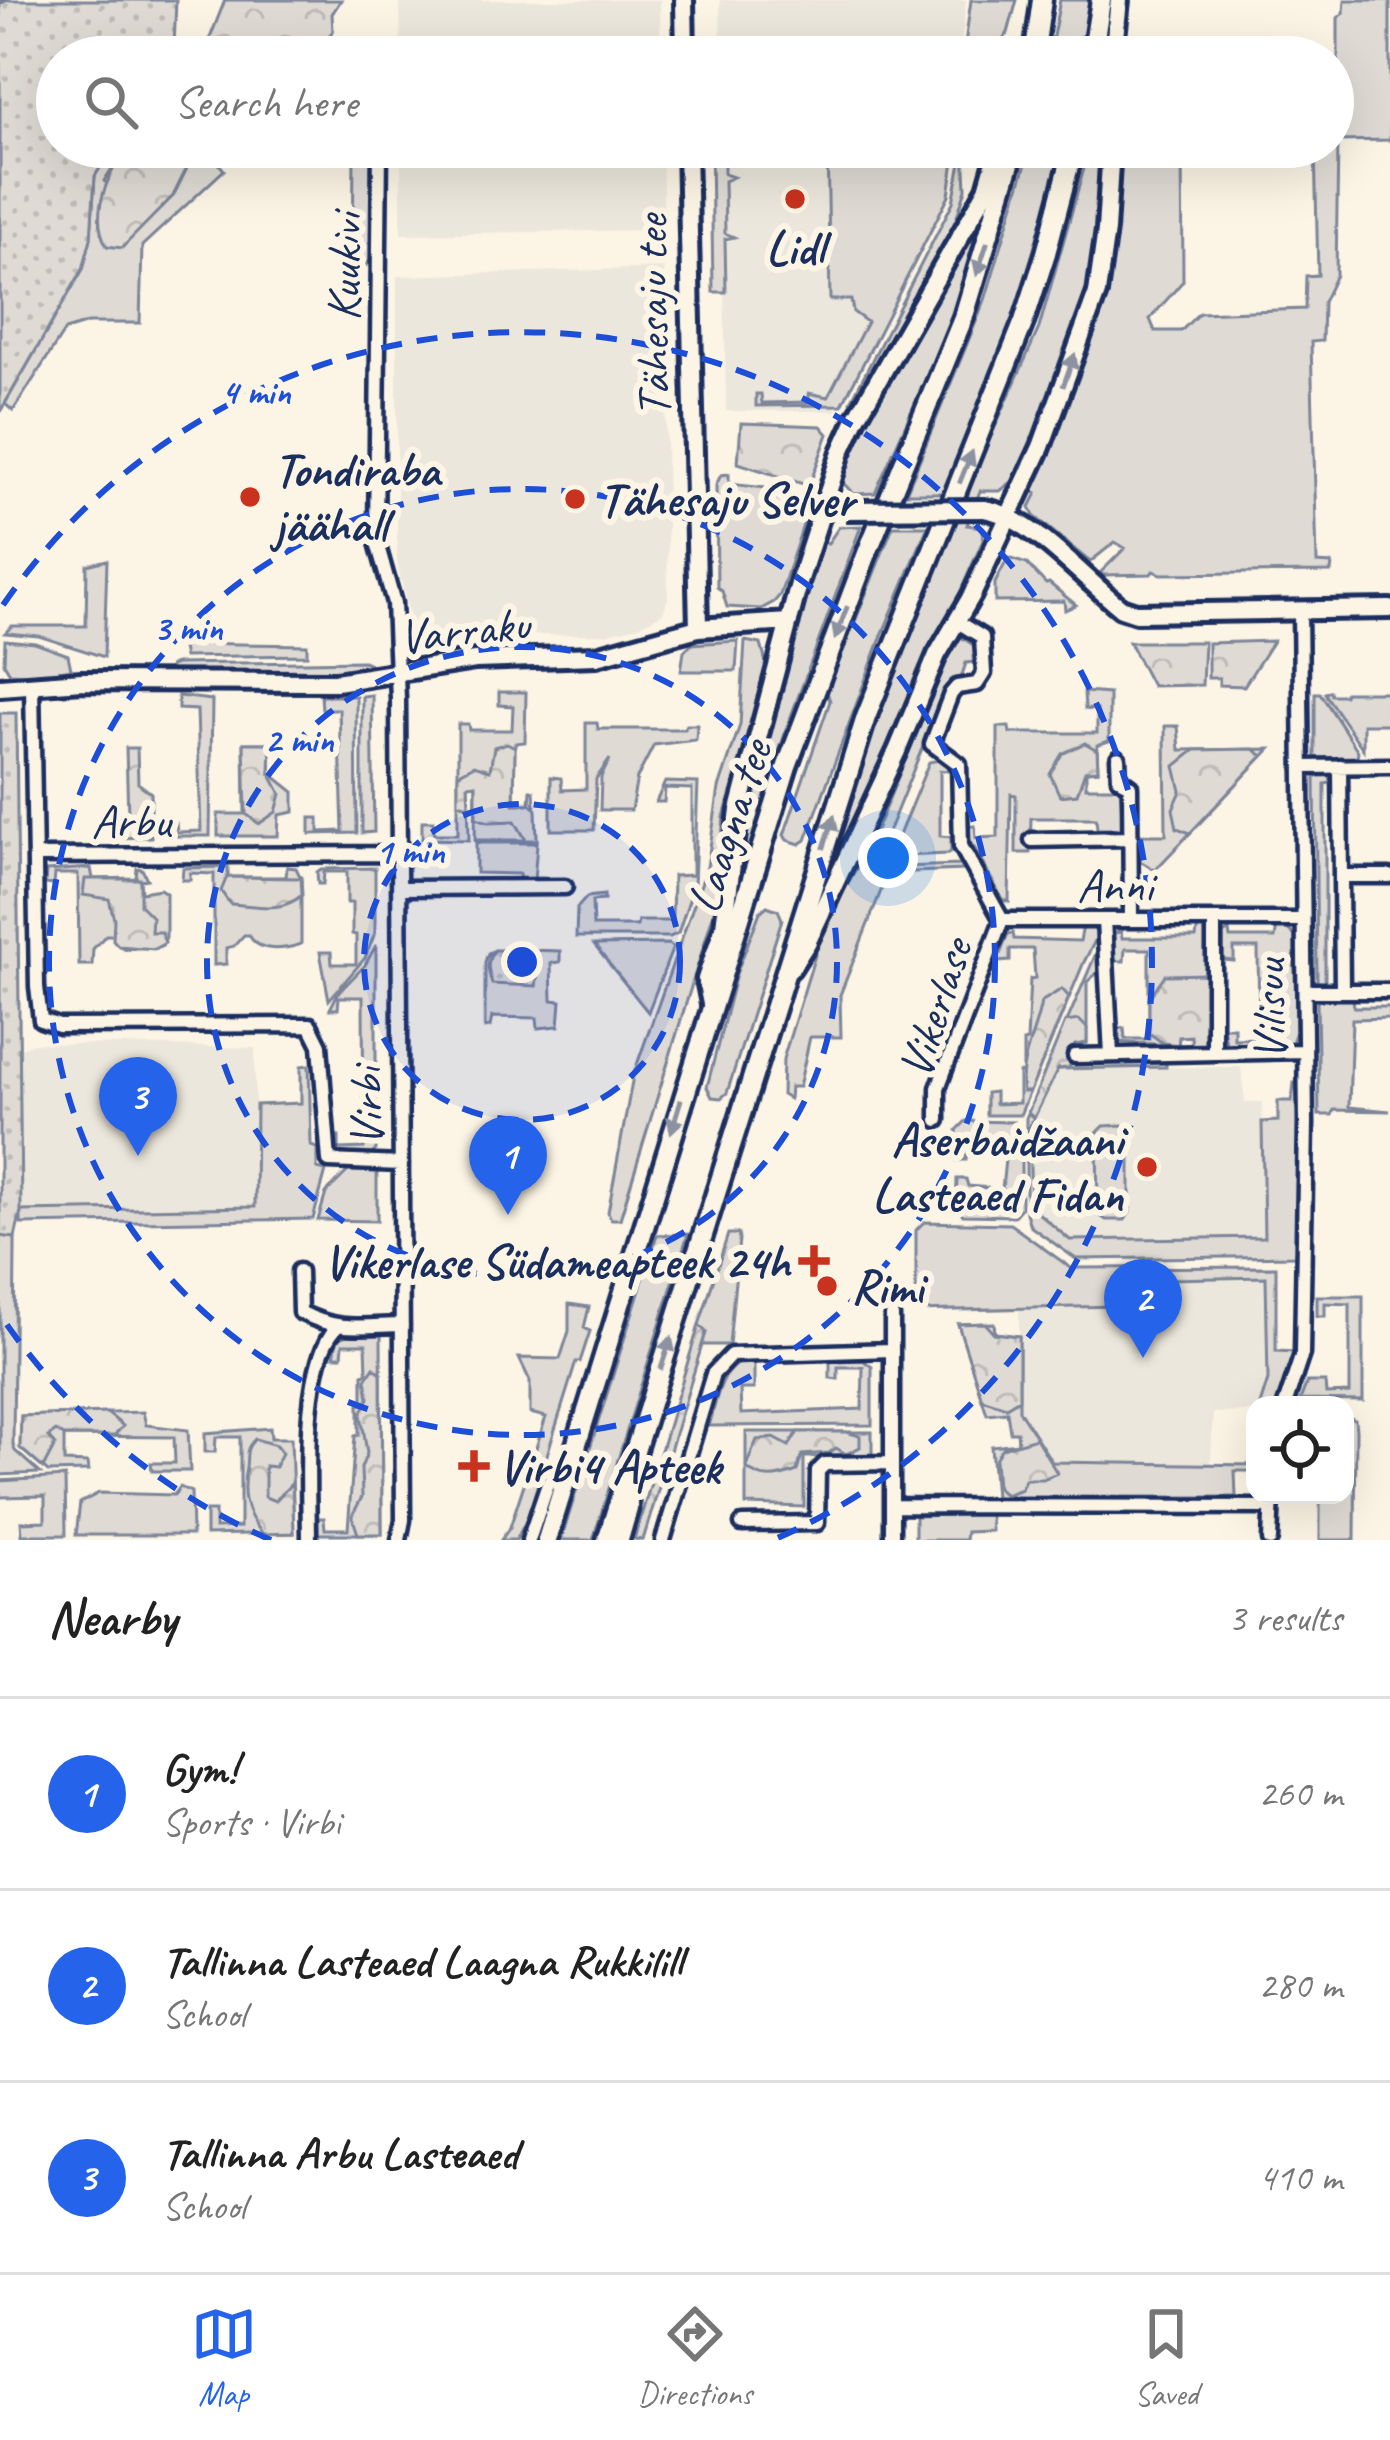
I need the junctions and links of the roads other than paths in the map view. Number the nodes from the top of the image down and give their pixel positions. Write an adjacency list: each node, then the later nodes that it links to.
1 (684, 0): 5 (street)
2 (1042, 0): 6 (main road)
3 (1102, 0): 7 (main road)
4 (1119, 0): 8 (street)
5 (685, 36)
6 (1037, 36)
7 (1096, 36)
8 (1115, 36)
9 (380, 168): 22 (street, Kuukivi)
10 (687, 168): 21 (street, Tähesaju tee)
11 (993, 168): 15 (street)
12 (1009, 168): 46 (main road, Laagna tee, one-way to 46)
13 (1068, 168): 42 (main road, Laagna tee, one-way to 13)
14 (1110, 168): 16 (street, one-way to 14)
15 (824, 505): 16 (street, bridge); 20 (street)
16 (1009, 517): 18 (street); 19 (street)
17 (1390, 609): 18 (street)
18 (1300, 610): 26 (street, Vilisuu)
19 (956, 621): 37 (street); 42 (street)
20 (789, 622): 21 (street, Varraku); 46 (street)
21 (698, 628): 22 (street, Varraku)
22 (397, 674): 23 (street, Varraku); 31 (street, Virbi)
23 (32, 683): 24 (street, Varraku); 32 (street, Arbu)
24 (0, 687)
25 (1118, 758): 29 (street)
26 (1302, 766): 27 (street); 41 (street, Vilisuu)
27 (1340, 766): 28 (street); 33 (street)
28 (1390, 766)
29 (1131, 838): 30 (street); 39 (street)
30 (1032, 840)
31 (400, 854): 32 (street, Arbu); 36 (street, Virbi)
32 (34, 856): 52 (street)
33 (1341, 876): 34 (street); 44 (street)
34 (1390, 876)
35 (565, 887): 36 (street)
36 (400, 888): 52 (street, Virbi)
37 (1002, 920): 38 (street, Anni); 51 (street, Vikerlase)
38 (1104, 920): 39 (street, Anni); 49 (street)
39 (1131, 920): 40 (street, Anni)
40 (1214, 920): 41 (street, Anni); 48 (street)
41 (1302, 920): 43 (street, Vilisuu)
42 (781, 984): 61 (main road, Laagna tee, one-way to 42)
43 (1305, 991): 44 (street); 47 (street, Vilisuu)
44 (1342, 991): 45 (street)
45 (1390, 991)
46 (711, 1004): 59 (main road, Laagna tee, one-way to 59)
47 (1305, 1051): 48 (street); 58 (street, Vilisuu)
48 (1214, 1053): 49 (street)
49 (1111, 1055): 50 (street)
50 (1075, 1056)
51 (938, 1120)
52 (401, 1164): 55 (street, Virbi)
53 (299, 1271): 56 (street)
54 (892, 1316): 57 (street)
55 (402, 1325): 56 (street); 67 (street, Virbi)
56 (337, 1328): 66 (street)
57 (892, 1350): 60 (street); 72 (street)
58 (1288, 1396)
59 (576, 1447): 68 (street); 69 (main road, Laagna tee)
60 (892, 1463): 64 (street); 65 (street)
61 (630, 1464): 70 (main road, Laagna tee); 71 (street)
62 (1246, 1501): 64 (street)
63 (1272, 1504): 74 (street)
64 (892, 1506): 73 (street)
65 (742, 1524)
66 (309, 1540)
67 (399, 1540)
68 (529, 1540)
69 (547, 1540)
70 (607, 1540)
71 (622, 1540)
72 (663, 1540)
73 (892, 1540)
74 (1270, 1540)

